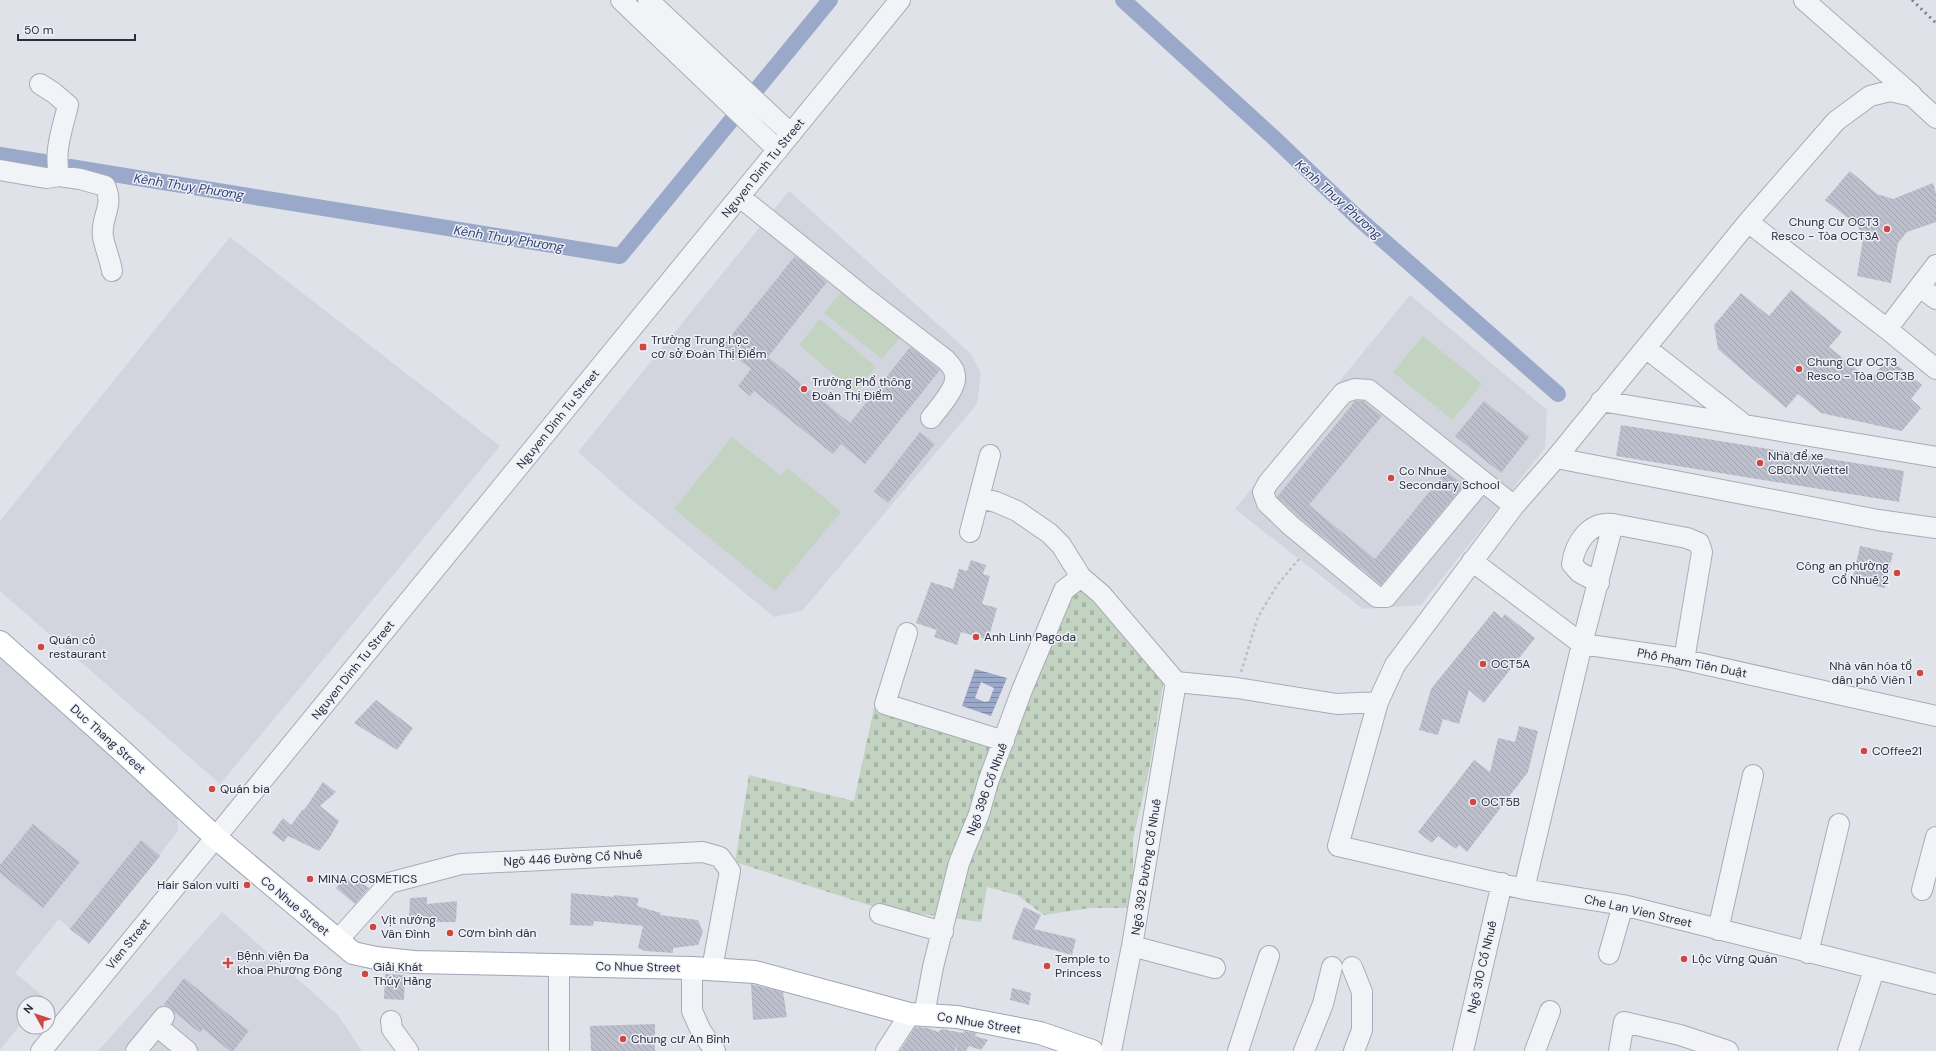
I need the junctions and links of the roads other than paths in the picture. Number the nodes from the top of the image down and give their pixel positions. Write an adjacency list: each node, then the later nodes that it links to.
1 (622, 0): 9 (street)
2 (648, 0): 8 (street)
3 (900, 0): 8 (street, Nguyen Dinh Tu Street)
4 (1804, 0): 6 (street)
5 (40, 84): 10 (street)
6 (1912, 96): 7 (street); 13 (street)
7 (1936, 118)
8 (791, 134): 9 (street, Nguyen Dinh Tu Street)
9 (778, 150): 12 (street, Nguyen Dinh Tu Street)
10 (57, 160): 11 (street); 15 (street)
11 (0, 170)
12 (740, 196): 22 (street); 47 (street, Nguyen Dinh Tu Street)
13 (1748, 222): 18 (street); 19 (street)
14 (1936, 265): 16 (street)
15 (112, 271)
16 (1920, 287): 17 (street); 18 (street)
17 (1936, 299)
18 (1887, 329): 20 (street)
19 (1646, 348): 21 (street); 23 (street)
20 (1936, 369)
21 (1601, 401): 23 (street); 26 (street)
22 (931, 418)
23 (1745, 425): 25 (street)
24 (990, 455): 28 (street)
25 (1936, 457)
26 (1556, 458): 29 (street); 31 (street)
27 (1482, 481): 27 (street); 29 (street)
28 (980, 498): 32 (street); 34 (street)
29 (1514, 506): 33 (street)
30 (1613, 524): 35 (street); 35 (street); 39 (street)
31 (1936, 528)
32 (970, 532)
33 (1472, 561): 38 (street, Phố Phạm Tiến Duật); 41 (street)
34 (1082, 577): 40 (street); 43 (street, Ngõ 396 Cổ Nhuế)
35 (1599, 583): 38 (street)
36 (907, 632): 43 (street)
37 (0, 642): 47 (main road, Duc Thang Street)
38 (1582, 644): 39 (street, Phố Phạm Tiến Duật); 49 (street)
39 (1684, 660): 42 (street, Phố Phạm Tiến Duật)
40 (1176, 682): 41 (street); 56 (street, Ngõ 392 Đường Cổ Nhuế)
41 (1378, 702): 48 (street, Che Lan Vien Street)
42 (1935, 712)
43 (1004, 741): 54 (street, Ngõ 396 Cổ Nhuế)
44 (1753, 774): 53 (street)
45 (1839, 824): 57 (street)
46 (1936, 837): 50 (street)
47 (215, 838): 55 (main road, Co Nhue Street); 70 (street, Vien Street)
48 (1502, 883): 49 (street, Che Lan Vien Street); 82 (street, Ngõ 310 Cổ Nhuế)
49 (1524, 889): 51 (street, Che Lan Vien Street)
50 (1922, 890)
51 (1623, 905): 53 (street, Che Lan Vien Street); 58 (street)
52 (880, 914): 54 (street)
53 (1718, 930): 57 (street, Che Lan Vien Street)
54 (943, 932): 68 (street, Ngõ 396 Cổ Nhuế)
55 (337, 941): 60 (main road, Co Nhue Street); 64 (street, Ngõ 446 Đường Cổ Nhuế)
56 (1132, 946): 63 (street); 78 (street, Ngõ 392 Đường Cổ Nhuế)
57 (1808, 953): 65 (street, Che Lan Vien Street)
58 (1609, 954)
59 (1269, 956): 79 (street)
60 (559, 965): 64 (main road, Co Nhue Street); 74 (street)
61 (1332, 967): 80 (street)
62 (1352, 967): 81 (street)
63 (1215, 968)
64 (702, 969): 68 (main road, Co Nhue Street); 75 (street, Ngõ 446 Đường Cổ Nhuế)
65 (1874, 970): 66 (street, Che Lan Vien Street); 86 (street)
66 (1936, 984)
67 (1550, 1010): 83 (street)
68 (917, 1014): 76 (street); 77 (main road, Co Nhue Street)
69 (391, 1021): 73 (street)
70 (41, 1051)
71 (136, 1051): 72 (street)
72 (187, 1051)
73 (408, 1051)
74 (559, 1051)
75 (715, 1051)
76 (886, 1051)
77 (1091, 1051)
78 (1111, 1051)
79 (1238, 1051)
80 (1304, 1051)
81 (1354, 1051)
82 (1463, 1051)
83 (1535, 1051)
84 (1619, 1051): 85 (street)
85 (1728, 1051)
86 (1848, 1051)

